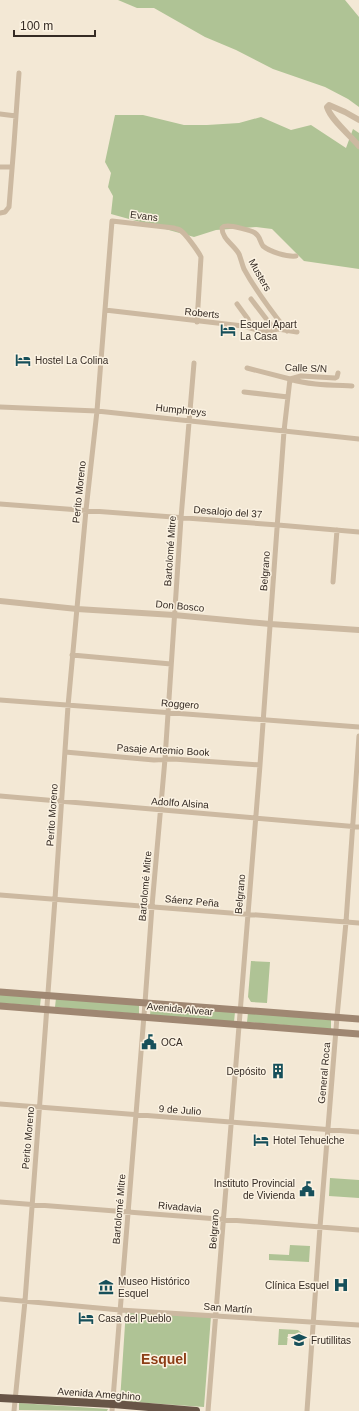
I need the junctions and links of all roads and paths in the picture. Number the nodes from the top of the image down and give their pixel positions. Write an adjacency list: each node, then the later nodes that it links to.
1 (18, 73): 3 (street)
2 (0, 114): 3 (street)
3 (16, 116): 7 (street)
4 (359, 120): 5 (street)
5 (359, 146)
6 (0, 167): 7 (street)
7 (12, 167): 8 (street)
8 (2, 213)
9 (112, 221): 13 (street, Perito Moreno); 14 (street, Evans)
10 (296, 256): 17 (street, Musters)
11 (251, 299): 16 (street)
12 (237, 304): 15 (street)
13 (105, 310): 14 (street, Roberts); 27 (street, Perito Moreno)
14 (197, 322): 15 (street, Roberts)
15 (251, 328): 16 (street, Roberts)
16 (274, 329): 17 (street, Roberts)
17 (287, 331): 18 (street, Roberts)
18 (297, 332)
19 (194, 362): 28 (street, Bartolomé Mitre)
20 (247, 368): 22 (street, Calle S/N)
21 (338, 373): 22 (street, Calle S/N)
22 (290, 379): 23 (street); 25 (street, Belgrano)
23 (352, 386)
24 (244, 392): 25 (street)
25 (288, 397): 29 (street, Belgrano)
26 (0, 407): 27 (street, Humphreys)
27 (97, 411): 28 (street, Humphreys); 32 (street, Perito Moreno)
28 (190, 420): 29 (street, Humphreys); 33 (street, Bartolomé Mitre)
29 (284, 431): 30 (street, Humphreys); 34 (street, Belgrano)
30 (359, 439)
31 (0, 504): 32 (street, Desalojo del 37)
32 (86, 510): 33 (street, Desalojo del 37); 39 (street, Perito Moreno)
33 (181, 518): 34 (street, Desalojo del 37); 40 (street, Bartolomé Mitre)
34 (278, 525): 35 (street, Desalojo del 37); 41 (street, Belgrano)
35 (337, 530): 36 (street, Desalojo del 37); 37 (street)
36 (359, 532)
37 (334, 582)
38 (0, 601): 39 (street, Don Bosco)
39 (77, 609): 40 (street, Don Bosco); 43 (street, Perito Moreno)
40 (174, 615): 41 (street, Don Bosco); 44 (street, Bartolomé Mitre)
41 (270, 624): 42 (street, Don Bosco); 48 (street, Belgrano)
42 (359, 630)
43 (72, 656): 44 (street); 46 (street, Perito Moreno)
44 (171, 664): 47 (street, Bartolomé Mitre)
45 (0, 700): 46 (street, Roggero)
46 (68, 706): 47 (street, Roggero); 51 (street, Perito Moreno)
47 (168, 712): 48 (street, Roggero); 52 (street, Bartolomé Mitre)
48 (263, 719): 49 (street, Roggero); 53 (street, Belgrano)
49 (359, 727)
50 (359, 736): 58 (street, General Roca)
51 (65, 752): 52 (street, Pasaje Artemio Book); 55 (street, Perito Moreno)
52 (165, 759): 53 (street, Pasaje Artemio Book); 56 (street, Bartolomé Mitre)
53 (260, 765): 57 (street, Belgrano)
54 (0, 796): 55 (street, Adolfo Alsina)
55 (62, 802): 56 (street, Adolfo Alsina); 61 (street, Perito Moreno)
56 (161, 811): 57 (street, Adolfo Alsina); 62 (street, Bartolomé Mitre)
57 (255, 817): 58 (street, Adolfo Alsina); 63 (street, Belgrano)
58 (352, 826): 59 (street, Adolfo Alsina); 64 (street, General Roca)
59 (359, 827)
60 (0, 895): 61 (street, Sáenz Peña)
61 (55, 899): 62 (street, Sáenz Peña); 67 (street, Perito Moreno)
62 (152, 906): 63 (street, Sáenz Peña); 68 (street, Bartolomé Mitre)
63 (247, 915): 64 (street, Sáenz Peña); 71 (street, Belgrano)
64 (346, 922): 65 (street, Sáenz Peña); 73 (street, General Roca)
65 (359, 923)
66 (0, 992): 67 (main road, Avenida Alvear)
67 (47, 995): 68 (main road, Avenida Alvear); 70 (street, Perito Moreno)
68 (146, 1003): 71 (main road, Avenida Alvear); 72 (street, Bartolomé Mitre)
69 (0, 1006): 70 (main road, Avenida Alvear)
70 (46, 1009): 72 (main road, Avenida Alvear); 79 (street, Perito Moreno)
71 (240, 1010): 73 (main road, Avenida Alvear); 75 (street, Belgrano)
72 (144, 1016): 75 (main road, Avenida Alvear); 80 (street, Bartolomé Mitre)
73 (337, 1017): 74 (main road, Avenida Alvear); 76 (street, General Roca)
74 (359, 1019)
75 (239, 1025): 76 (main road, Avenida Alvear); 81 (street, Belgrano)
76 (336, 1032): 77 (main road, Avenida Alvear); 82 (street, General Roca)
77 (359, 1034)
78 (0, 1104): 79 (street, 9 de Julio)
79 (39, 1107): 80 (street, 9 de Julio); 85 (street, Perito Moreno)
80 (136, 1115): 81 (street, 9 de Julio); 86 (street, Bartolomé Mitre)
81 (231, 1122): 82 (street, 9 de Julio); 87 (street, Belgrano)
82 (328, 1130): 83 (street, 9 de Julio); 88 (street, General Roca)
83 (359, 1132)
84 (0, 1202): 85 (street, Rivadavia)
85 (31, 1205): 86 (street, Rivadavia); 91 (street, Perito Moreno)
86 (129, 1212): 87 (street, Rivadavia); 92 (street, Bartolomé Mitre)
87 (224, 1219): 88 (street, Rivadavia); 93 (street, Belgrano)
88 (320, 1227): 89 (street, Rivadavia); 94 (street, General Roca)
89 (359, 1230)
90 (0, 1299): 91 (street, San Martín)
91 (25, 1302): 92 (street, San Martín); 97 (street, Perito Moreno)
92 (120, 1310): 93 (street, San Martín); 98 (street, Bartolomé Mitre)
93 (216, 1316): 94 (street, San Martín); 101 (street, Belgrano)
94 (312, 1323): 95 (street, San Martín); 102 (street, General Roca)
95 (359, 1325)
96 (0, 1398): 97 (highway, Avenida Ameghino)
97 (15, 1399): 98 (highway, Avenida Ameghino); 99 (street, Perito Moreno)
98 (113, 1408): 100 (highway, Avenida Ameghino)
99 (14, 1411)
100 (196, 1411)
101 (208, 1411)
102 (307, 1411)

